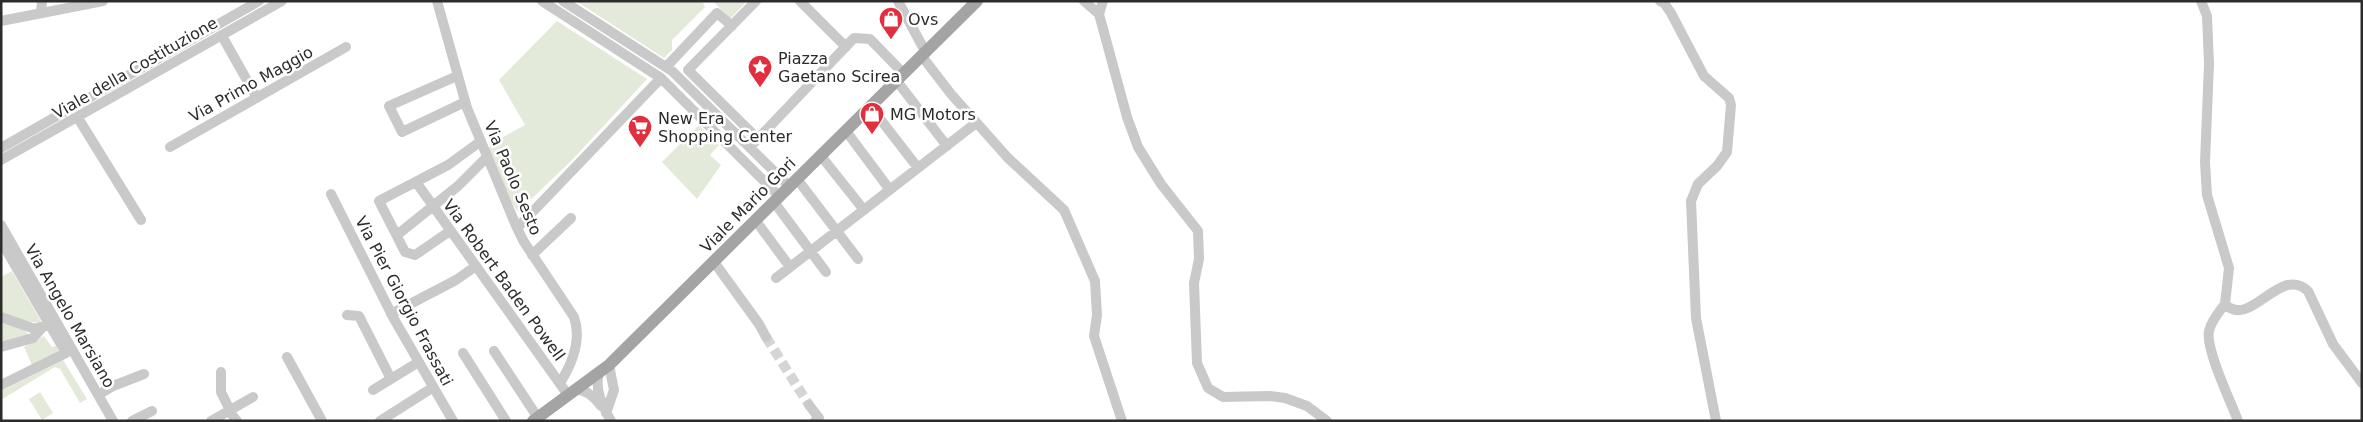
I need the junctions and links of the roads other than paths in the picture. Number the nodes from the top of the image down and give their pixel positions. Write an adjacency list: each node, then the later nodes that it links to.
1 (42, 1): 16 (street)
2 (103, 1): 16 (street)
3 (259, 1): 38 (street, Viale della Costituzione)
4 (282, 1): 20 (street, Viale della Costituzione)
5 (437, 1): 25 (street, Via Paolo Sesto)
6 (542, 1): 27 (street)
7 (563, 1): 24 (street)
8 (756, 1): 19 (street)
9 (800, 1): 21 (street)
10 (898, 1): 23 (street)
11 (977, 1): 23 (main road, Viale Mario Gori)
12 (1084, 1): 17 (street)
13 (1103, 1): 17 (street)
14 (1660, 1): 110 (street)
15 (2201, 1): 68 (street)
16 (41, 13): 18 (street)
17 (1099, 14): 109 (street)
18 (1, 21)
19 (732, 26): 24 (street); 34 (street)
20 (222, 36): 28 (street); 31 (street, Viale della Costituzione)
21 (846, 46): 26 (street); 34 (street)
22 (346, 47): 28 (street, Via Primo Maggio)
23 (923, 52): 26 (main road, Viale Mario Gori); 32 (street)
24 (666, 68): 39 (street)
25 (457, 76): 29 (street, Via Paolo Sesto); 29 (street)
26 (900, 76): 30 (main road, Viale Mario Gori); 36 (street)
27 (661, 78): 48 (street); 55 (street)
28 (256, 98): 37 (street, Via Primo Maggio)
29 (465, 102): 35 (street, Via Paolo Sesto)
30 (870, 106): 33 (main road, Viale Mario Gori); 43 (street)
31 (78, 118): 42 (street, Viale della Costituzione); 52 (street)
32 (976, 124): 36 (street); 108 (street)
33 (846, 131): 40 (main road, Viale Mario Gori); 46 (street)
34 (758, 139): 39 (street)
35 (481, 141): 41 (street, Via Paolo Sesto); 44 (street)
36 (947, 146): 43 (street)
37 (170, 147)
38 (1, 148)
39 (750, 148): 45 (street)
40 (821, 156): 45 (main road, Viale Mario Gori); 50 (street)
41 (487, 157): 49 (street); 55 (street, Via Paolo Sesto)
42 (1, 160)
43 (918, 168): 46 (street)
44 (416, 182): 49 (street, Via Robert Baden Powell); 58 (street)
45 (794, 183): 48 (main road, Viale Mario Gori); 57 (street)
46 (890, 190): 50 (street)
47 (332, 194): 70 (street, Via Pier Giorgio Frassati)
48 (777, 200): 53 (main road, Viale Mario Gori); 60 (street)
49 (433, 207): 56 (street, Via Robert Baden Powell); 58 (street)
50 (864, 210): 57 (street)
51 (571, 218): 61 (street)
52 (141, 220)
53 (756, 221): 63 (main road, Viale Mario Gori); 65 (street)
54 (1, 225): 90 (street, Via Angelo Marsiano)
55 (517, 228): 61 (street, Via Paolo Sesto)
56 (450, 231): 58 (street); 64 (street, Via Robert Baden Powell)
57 (837, 231): 60 (street); 62 (street)
58 (396, 235)
59 (1, 241): 72 (street, Via Angelo Marsiano)
60 (810, 252): 65 (street); 66 (street)
61 (532, 255): 85 (street, Via Paolo Sesto)
62 (858, 259)
63 (714, 262): 73 (street); 82 (main road, Viale Mario Gori)
64 (476, 266): 70 (street); 85 (street, Via Robert Baden Powell)
65 (790, 267): 67 (street)
66 (826, 272)
67 (776, 278)
68 (2225, 304): 84 (street); 111 (street)
69 (347, 314): 83 (street)
70 (391, 314): 79 (street, Via Pier Giorgio Frassati)
71 (1, 317): 72 (street)
72 (45, 326): 74 (street); 76 (street, Via Angelo Marsiano)
73 (766, 337)
74 (1, 347)
75 (494, 351): 97 (street)
76 (66, 353): 86 (street); 99 (street, Via Angelo Marsiano)
77 (463, 353): 107 (street)
78 (287, 357): 104 (street)
79 (417, 363): 83 (street); 87 (street, Via Pier Giorgio Frassati)
80 (221, 372): 94 (street)
81 (144, 374): 90 (street)
82 (599, 374): 89 (main road, Viale Mario Gori); 92 (street); 92 (street); 96 (street)
83 (391, 379): 88 (street)
84 (2362, 382)
85 (560, 383): 89 (street, Via Robert Baden Powell)
86 (1, 385)
87 (432, 388): 105 (street); 106 (street, Via Pier Giorgio Frassati)
88 (373, 390)
89 (572, 392): 96 (street); 97 (main road, Viale Mario Gori)
90 (98, 395): 100 (street, Via Angelo Marsiano)
91 (253, 397): 94 (street)
92 (612, 397): 96 (street)
93 (809, 405): 98 (street)
94 (229, 410): 102 (street); 103 (street)
95 (152, 411): 101 (street)
96 (609, 417)
97 (536, 419)
98 (817, 420)
99 (105, 421)
100 (113, 421)
101 (132, 421)
102 (211, 421)
103 (237, 421)
104 (322, 421)
105 (380, 421)
106 (453, 421)
107 (506, 421)
108 (1122, 421)
109 (1327, 421)
110 (1716, 421)
111 (2238, 421)

